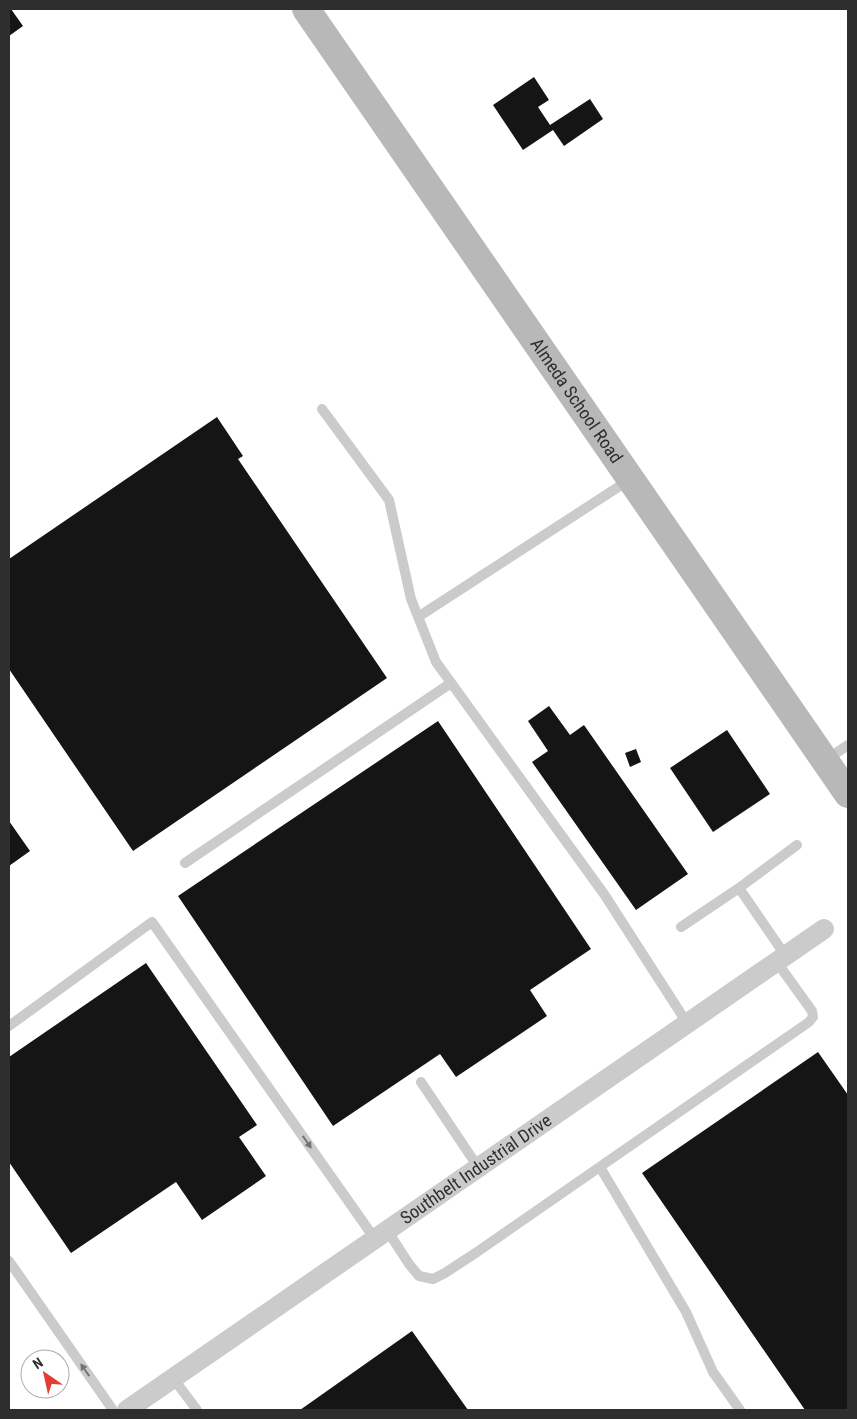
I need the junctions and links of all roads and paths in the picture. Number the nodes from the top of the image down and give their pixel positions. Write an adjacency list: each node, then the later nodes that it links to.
1 (306, 9): 3 (street, Almeda School Road)
2 (322, 409): 4 (lane)
3 (631, 479): 4 (lane); 7 (street, Almeda School Road)
4 (418, 617): 5 (lane)
5 (451, 683): 10 (lane); 15 (lane)
6 (848, 745): 7 (lane)
7 (825, 760): 8 (street, Almeda School Road)
8 (848, 794)
9 (797, 845): 11 (lane)
10 (185, 863)
11 (739, 888): 12 (lane); 14 (lane)
12 (681, 927)
13 (824, 929): 14 (street, Southbelt Industrial Drive)
14 (781, 958): 15 (street, Southbelt Industrial Drive); 19 (lane)
15 (687, 1023): 18 (street, Southbelt Industrial Drive)
16 (9, 1026): 20 (lane, one-way to 20)
17 (422, 1082): 18 (lane)
18 (478, 1167): 20 (street, Southbelt Industrial Drive)
19 (600, 1167): 20 (lane); 26 (lane)
20 (381, 1235): 22 (street, Southbelt Industrial Drive)
21 (9, 1260): 23 (lane, one-way to 21)
22 (173, 1378): 24 (street, Southbelt Industrial Drive); 25 (lane)
23 (113, 1410)
24 (127, 1410)
25 (197, 1410)
26 (740, 1410)

